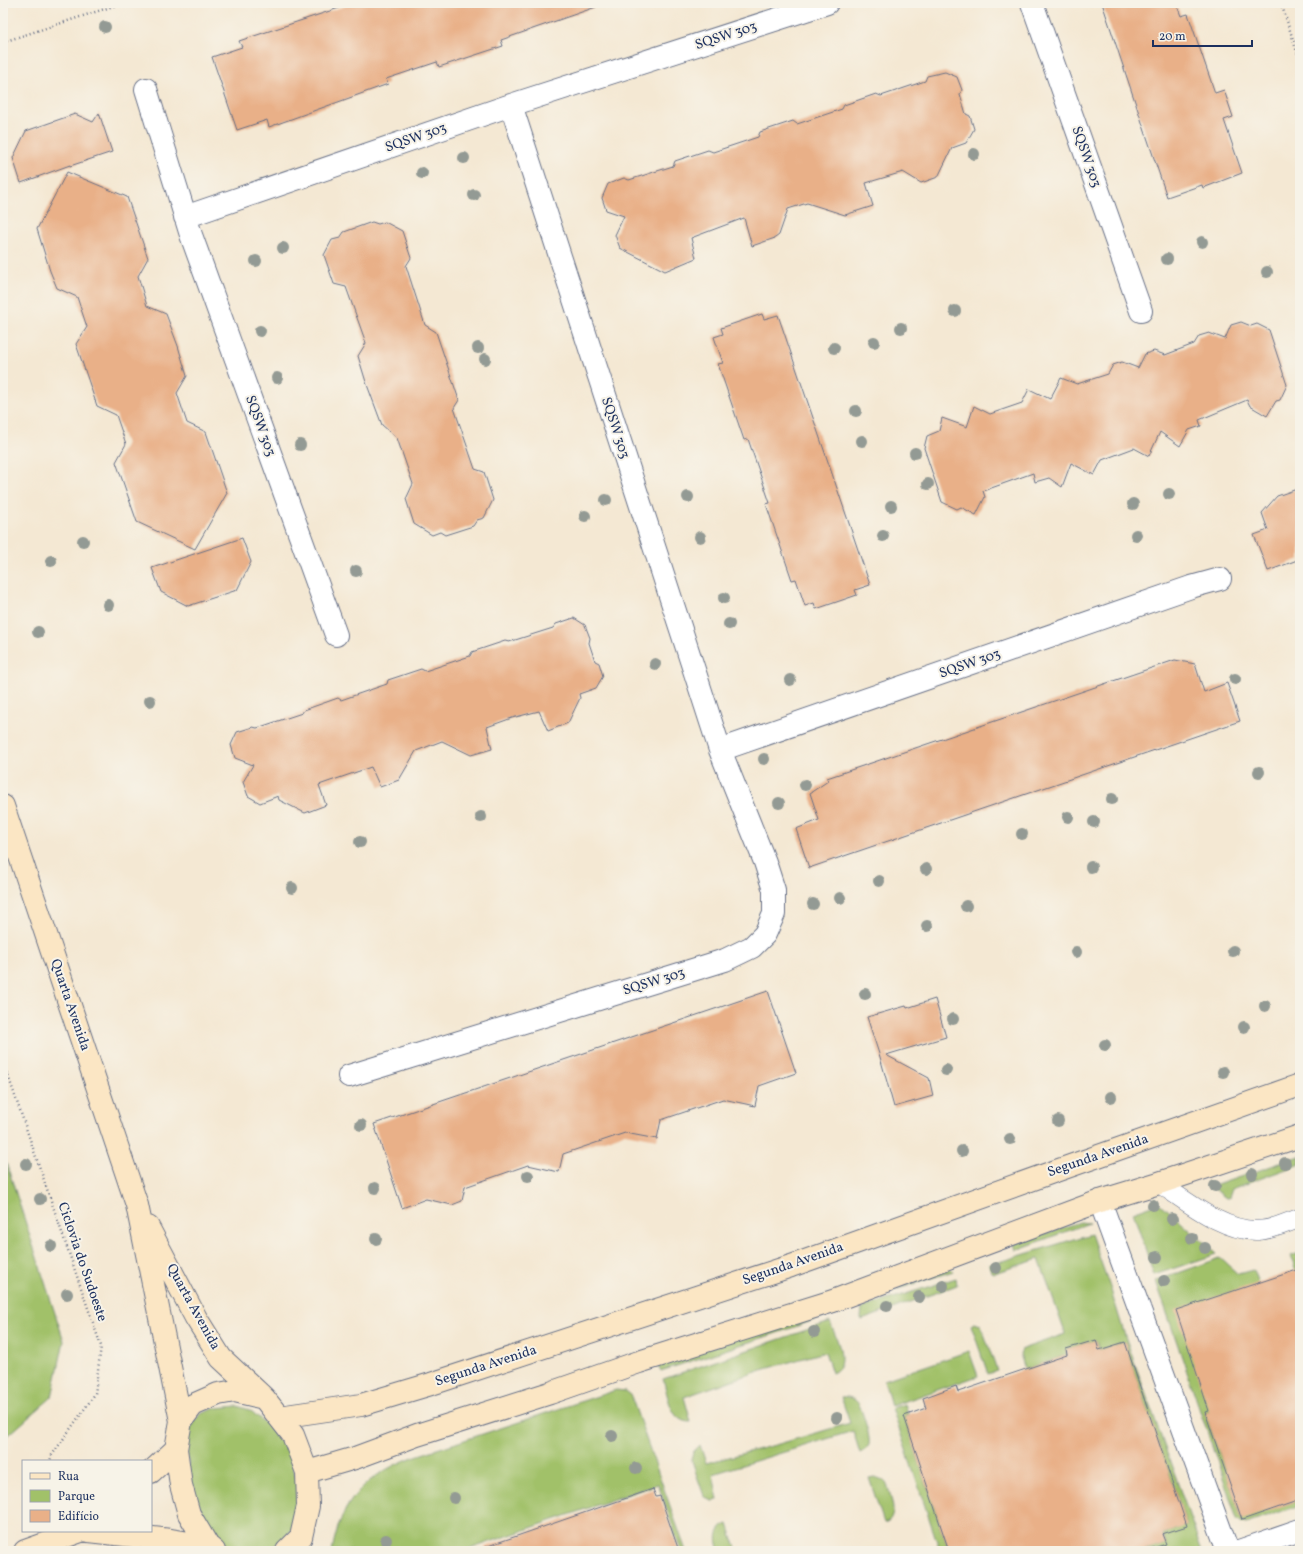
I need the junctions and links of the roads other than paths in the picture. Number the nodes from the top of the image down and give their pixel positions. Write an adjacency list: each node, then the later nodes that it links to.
1 (827, 3): 4 (street, SQSW 303)
2 (1032, 3): 6 (street, SQSW 303)
3 (146, 90): 5 (street, SQSW 303)
4 (511, 105): 5 (street, SQSW 303); 9 (street, SQSW 303)
5 (185, 217): 8 (street, SQSW 303)
6 (1141, 311)
7 (1220, 579): 9 (street, SQSW 303)
8 (336, 635)
9 (720, 750): 11 (street, SQSW 303)
10 (3, 806): 16 (street, Quarta Avenida)
11 (349, 1076)
12 (1300, 1085): 19 (street, Segunda Avenida)
13 (1300, 1136): 14 (street)
14 (1159, 1183): 15 (street); 17 (lane)
15 (1100, 1201): 23 (street); 30 (street)
16 (137, 1204): 18 (street, Quarta Avenida); 20 (street, Quarta Avenida)
17 (1300, 1218)
18 (264, 1398): 19 (street, Quarta Avenida); 20 (street)
19 (279, 1417): 23 (street, Quarta Avenida)
20 (181, 1421): 21 (street)
21 (176, 1449): 22 (street); 28 (street)
22 (152, 1471)
23 (307, 1472): 27 (street, Quarta Avenida)
24 (1300, 1530): 31 (street)
25 (78, 1532): 29 (street)
26 (97, 1532): 28 (street)
27 (296, 1546)
28 (211, 1549)
29 (25, 1551)
30 (1228, 1551)
31 (1239, 1551)

